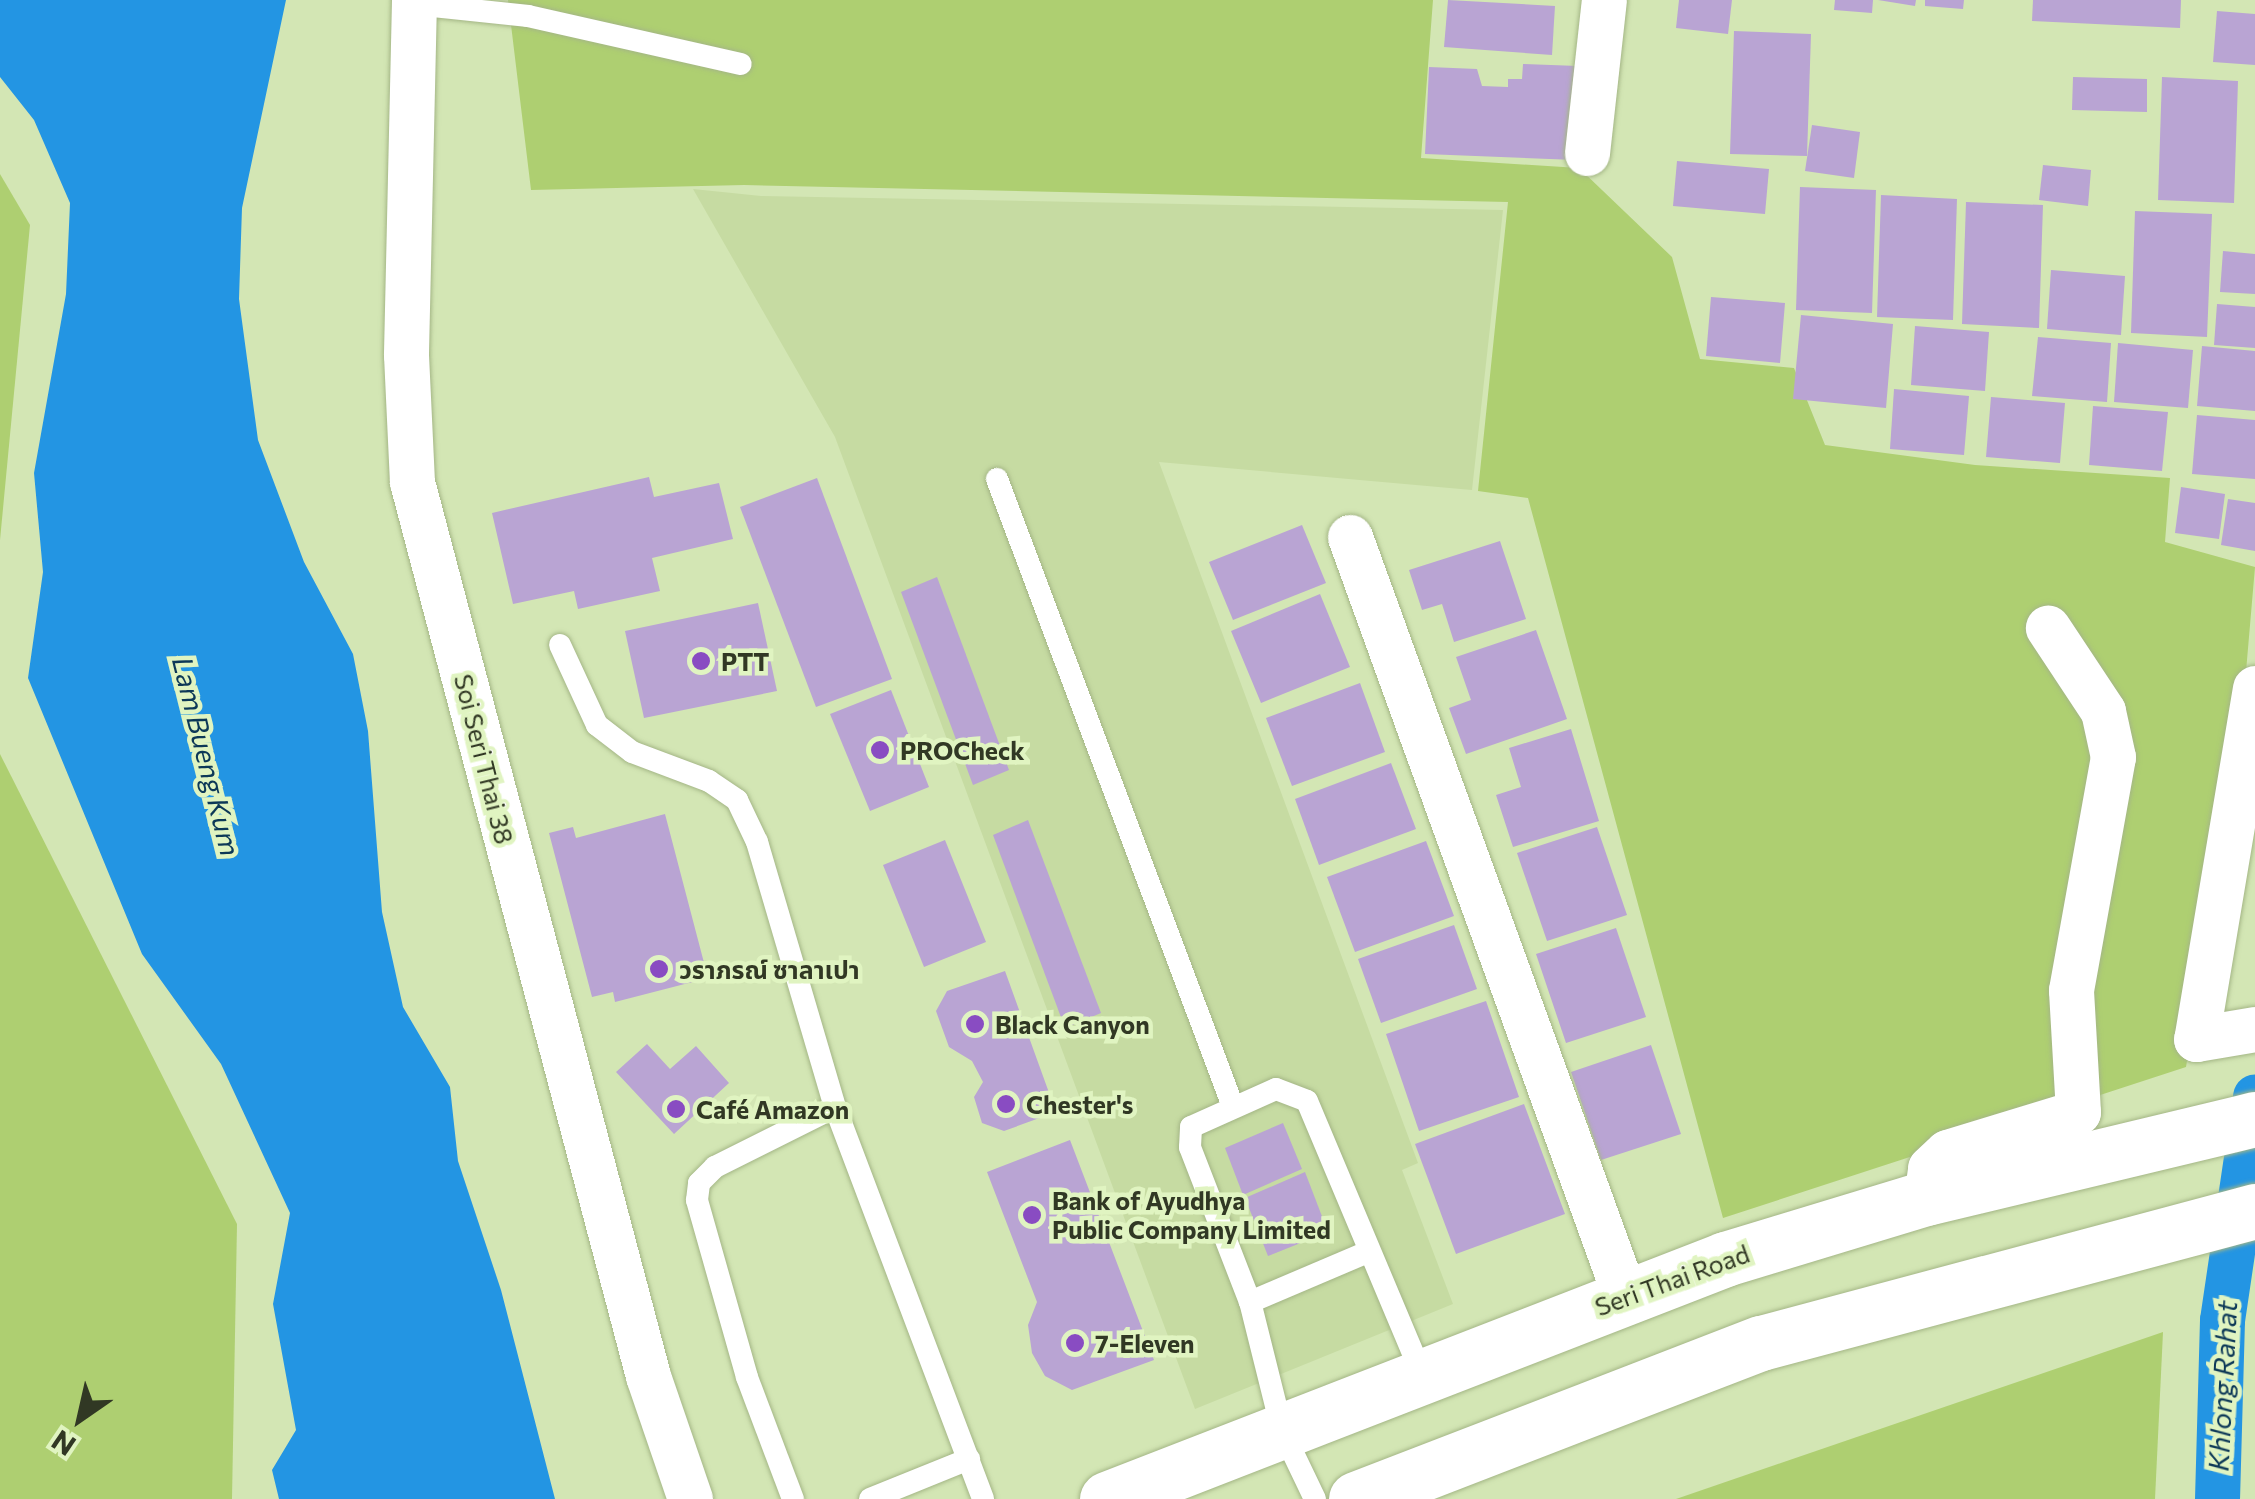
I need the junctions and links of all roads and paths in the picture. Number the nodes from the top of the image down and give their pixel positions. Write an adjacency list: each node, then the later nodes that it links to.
1 (1604, 0): 4 (street)
2 (414, 2): 3 (lane); 22 (street, Soi Seri Thai 38)
3 (741, 64)
4 (1588, 152)
5 (997, 479): 11 (lane)
6 (1350, 537): 17 (street)
7 (2048, 628): 14 (street)
8 (560, 645): 12 (lane)
9 (2255, 688): 10 (street)
10 (2255, 1029)
11 (1232, 1104): 16 (lane); 18 (lane)
12 (834, 1107): 21 (lane); 23 (lane)
13 (2255, 1120): 14 (main road, Seri Thai Road)
14 (1926, 1198): 17 (main road, Seri Thai Road)
15 (2255, 1212): 28 (main road)
16 (1368, 1252): 18 (lane); 19 (lane)
17 (1626, 1296): 19 (main road, Seri Thai Road)
18 (1250, 1302): 20 (lane)
19 (1422, 1374): 20 (main road, Seri Thai Road)
20 (1282, 1430): 26 (main road, Seri Thai Road); 27 (lane)
21 (969, 1459): 24 (lane); 25 (lane)
22 (690, 1499)
23 (793, 1499)
24 (870, 1499)
25 (983, 1499)
26 (1107, 1499)
27 (1316, 1499)
28 (1356, 1499)

